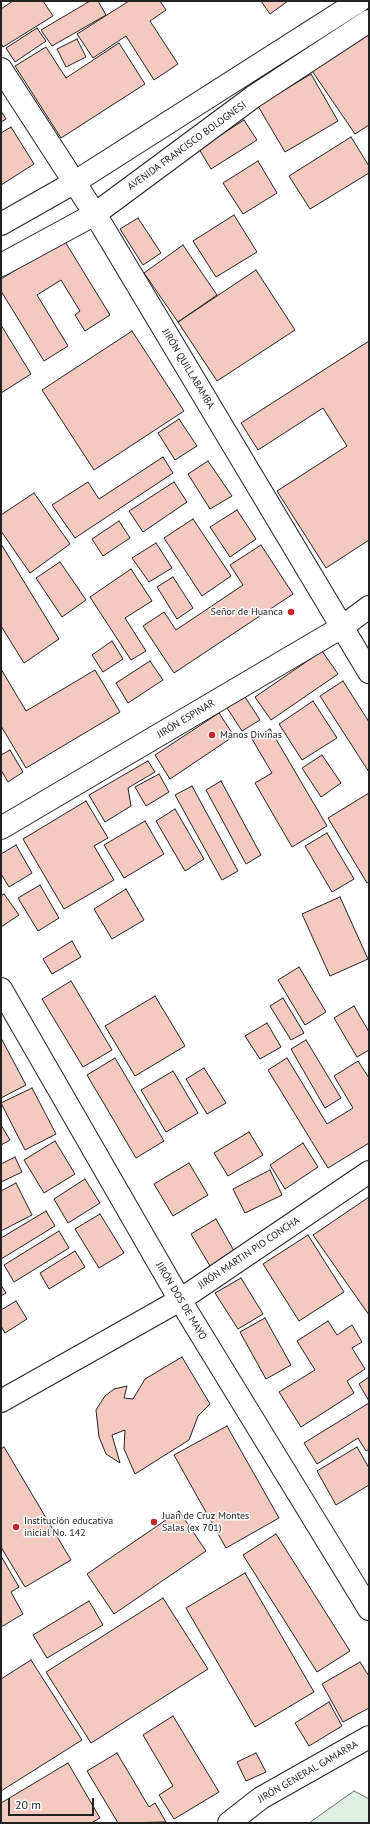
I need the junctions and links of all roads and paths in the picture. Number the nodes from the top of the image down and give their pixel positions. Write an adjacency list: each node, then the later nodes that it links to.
1 (359, 1): 4 (main road)
2 (369, 21): 5 (main road, AVENIDA FRANCISCO BOLOGNESI)
3 (1, 69): 4 (main road, JIRÓN QUILLABAMBA)
4 (75, 182): 5 (main road, JIRÓN QUILLABAMBA); 6 (main road)
5 (95, 214): 7 (main road, AVENIDA FRANCISCO BOLOGNESI); 9 (main road, JIRÓN QUILLABAMBA)
6 (1, 224)
7 (1, 265)
8 (369, 607): 9 (main road, JIRÓN ESPINAR)
9 (342, 627): 10 (main road, JIRÓN QUILLABAMBA); 11 (main road, JIRÓN ESPINAR)
10 (369, 672)
11 (1, 828)
12 (1, 989): 14 (main road, JIRÓN DOS DE MAYO)
13 (369, 1172): 14 (main road, JIRÓN MARTIN PIO CONCHA)
14 (180, 1300): 15 (main road, JIRÓN MARTIN PIO CONCHA); 16 (main road, JIRÓN DOS DE MAYO)
15 (1, 1401)
16 (369, 1609)
17 (369, 1737): 18 (main road, JIRÓN GENERAL GAMARRA)
18 (229, 1823)

